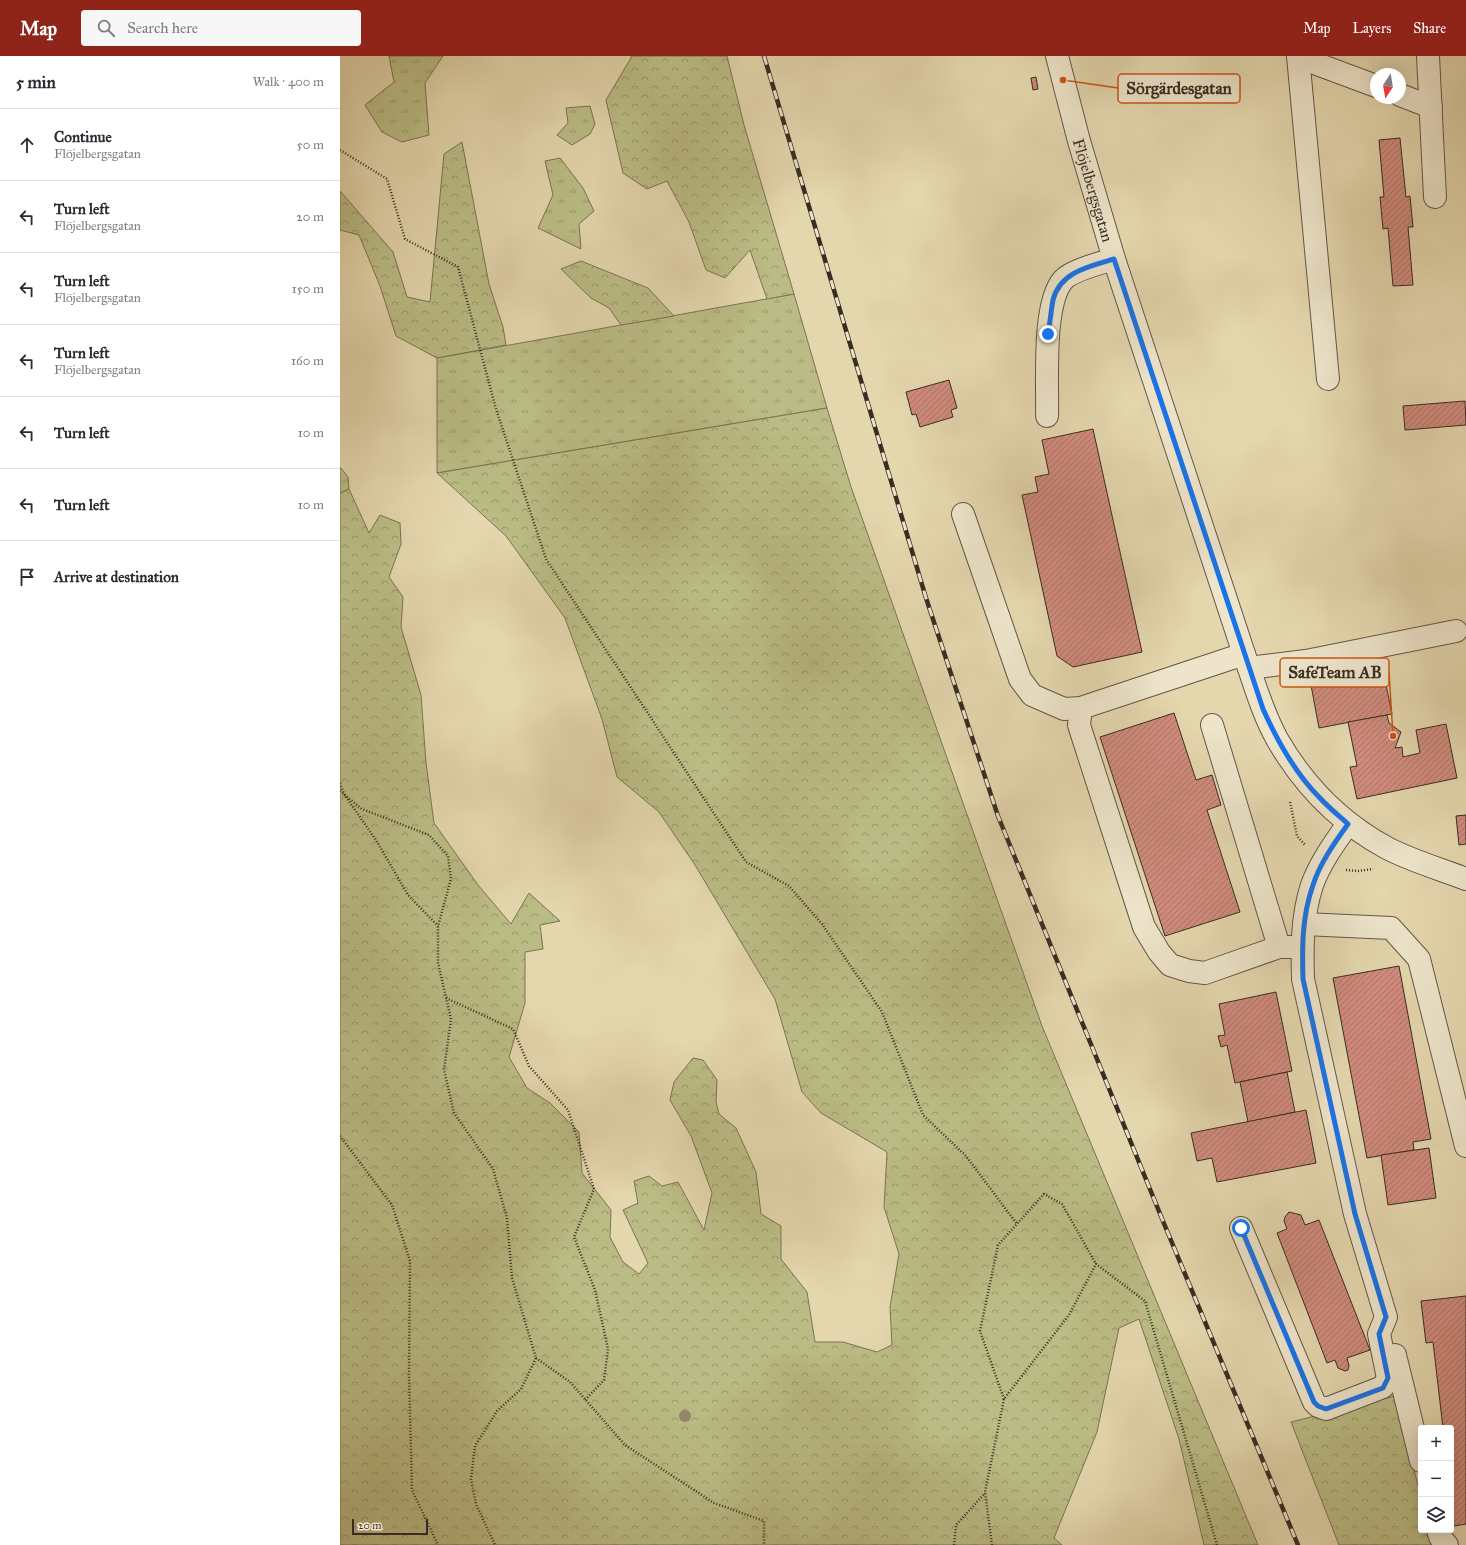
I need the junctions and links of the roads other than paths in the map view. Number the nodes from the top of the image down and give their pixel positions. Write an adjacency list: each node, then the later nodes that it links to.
1 (1057, 56): 8 (street, Flöjelbergsgatan)
2 (1298, 56): 4 (street); 9 (street)
3 (1428, 56): 6 (street)
4 (1370, 84)
5 (1406, 97): 6 (street)
6 (1431, 107): 7 (street)
7 (1435, 197)
8 (1114, 259): 10 (street); 13 (street, Flöjelbergsgatan)
9 (1328, 378)
10 (1047, 416)
11 (963, 514): 14 (street)
12 (1456, 631): 13 (street)
13 (1246, 661): 14 (street); 16 (street, Flöjelbergsgatan)
14 (1081, 708): 19 (street)
15 (1212, 724): 19 (street)
16 (1348, 824): 17 (street, Flöjelbergsgatan); 18 (street)
17 (1466, 878)
18 (1304, 924): 20 (street); 21 (street)
19 (1279, 947): 20 (street)
20 (1302, 947): 23 (street)
21 (1466, 1146)
22 (1241, 1228): 23 (street)
23 (1386, 1317): 24 (street)
24 (1418, 1448)
25 (1439, 1533): 26 (street)
26 (1447, 1545)

